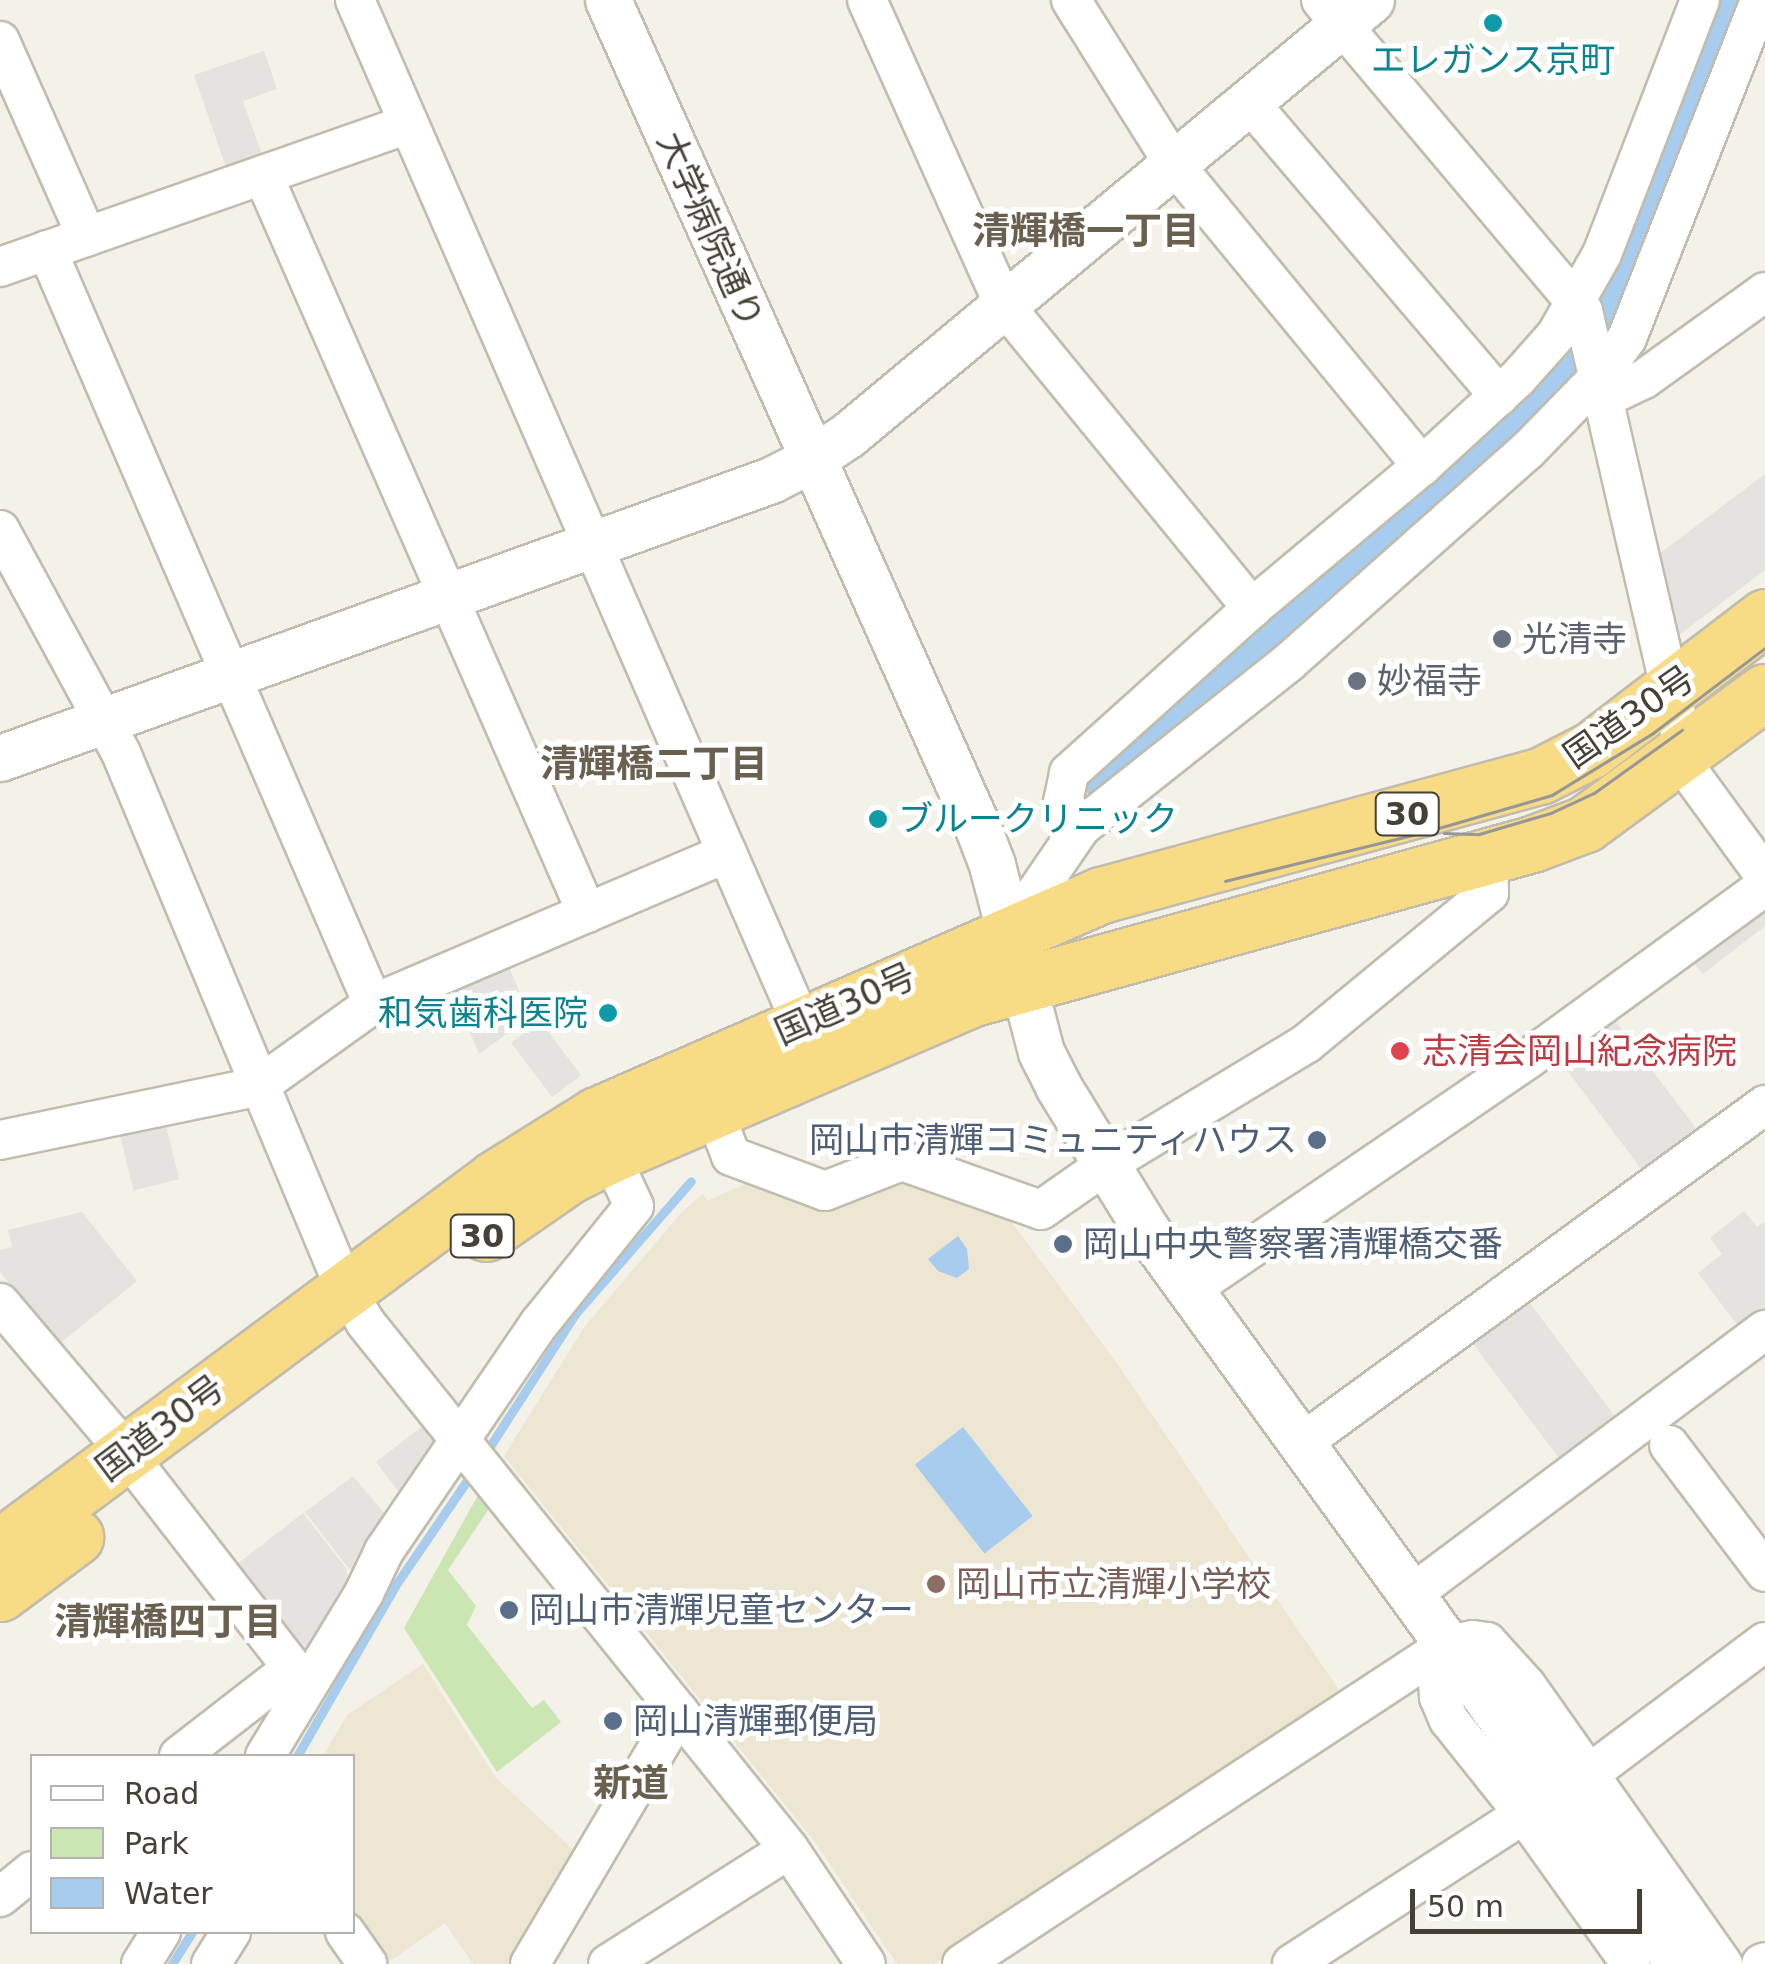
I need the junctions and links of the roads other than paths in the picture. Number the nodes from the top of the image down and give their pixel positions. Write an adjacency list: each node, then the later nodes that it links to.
1 (355, 0): 9 (street)
2 (608, 0): 20 (street, 大学病院通り)
3 (867, 0): 16 (street)
4 (1071, 0): 10 (street)
5 (1344, 8): 8 (street); 17 (street)
6 (1728, 10): 17 (street); 18 (street)
7 (0, 41): 12 (street)
8 (1249, 102): 10 (street); 19 (street)
9 (410, 124): 11 (street); 23 (street)
10 (1174, 164): 16 (street); 21 (street)
11 (263, 175): 12 (street); 24 (street)
12 (87, 237): 13 (street)
13 (46, 250): 14 (street); 27 (street)
14 (0, 267)
15 (1765, 292): 18 (street)
16 (1004, 305): 20 (street); 25 (street)
17 (1580, 305): 18 (street); 19 (street)
18 (1599, 377): 28 (street); 33 (street)
19 (1499, 396): 21 (street)
20 (812, 460): 23 (street); 39 (street, 大学病院通り)
21 (1422, 466): 25 (street)
22 (0, 530): 30 (street)
23 (593, 543): 24 (street); 34 (street)
24 (447, 596): 27 (street); 38 (street)
25 (1252, 608): 33 (street)
26 (1765, 617): 28 (highway, 国道30号 / 30)
27 (230, 674): 30 (street); 40 (street)
28 (1670, 690): 31 (street); 39 (highway, 国道30号 / 30)
29 (1765, 692): 31 (highway, 国道30号 / 30)
30 (104, 719): 32 (street); 42 (street)
31 (1686, 753): 35 (highway, 国道30号 / 30); 36 (street)
32 (0, 758)
33 (1081, 827): 39 (street)
34 (727, 853): 38 (street); 41 (street)
35 (1488, 856): 39 (highway, 国道30号 / 30); 47 (street)
36 (1765, 876)
37 (1765, 886): 48 (street)
38 (587, 913): 40 (street)
39 (1016, 957): 41 (highway, 国道30号 / 30); 44 (highway, 国道30号 / 30); 47 (street, 大学病院通り)
40 (373, 1004): 42 (street)
41 (801, 1024): 50 (highway, 国道30号 / 30)
42 (256, 1087): 45 (street); 50 (street)
43 (1765, 1105): 52 (street)
44 (713, 1110): 46 (highway, 国道30号 / 30); 47 (street)
45 (0, 1140)
46 (610, 1155): 50 (highway, 国道30号 / 30); 54 (street)
47 (1104, 1166): 48 (street, 大学病院通り)
48 (1191, 1289): 52 (street, 大学病院通り)
49 (0, 1303): 55 (street)
50 (355, 1307): 54 (street); 55 (highway, 国道30号 / 30)
51 (1765, 1330): 59 (street)
52 (1303, 1442): 59 (street, 大学病院通り)
53 (1669, 1445): 57 (street)
54 (473, 1455): 62 (street); 63 (street)
55 (137, 1468): 56 (highway, 国道30号 / 30); 58 (highway, 国道30号 / 30); 62 (street)
56 (0, 1547)
57 (1765, 1572)
58 (0, 1593)
59 (1412, 1594): 61 (street, 大学病院通り)
60 (1765, 1642): 66 (street)
61 (1450, 1644): 66 (street); 67 (street); 80 (street); 83 (street, 大学病院通り)
62 (298, 1677): 64 (street); 65 (street)
63 (679, 1712): 68 (street); 77 (street)
64 (182, 1754)
65 (266, 1754)
66 (1589, 1774): 84 (street)
67 (1524, 1814): 81 (street); 82 (street)
68 (789, 1848): 78 (street); 79 (street)
69 (30, 1874): 70 (street)
70 (0, 1897)
71 (160, 1934): 74 (street)
72 (230, 1934): 75 (street)
73 (346, 1934): 76 (street)
74 (141, 1964)
75 (211, 1964)
76 (367, 1964)
77 (530, 1964)
78 (608, 1964)
79 (866, 1964)
80 (962, 1964)
81 (1292, 1964)
82 (1631, 1964)
83 (1680, 1964)
84 (1722, 1964)

